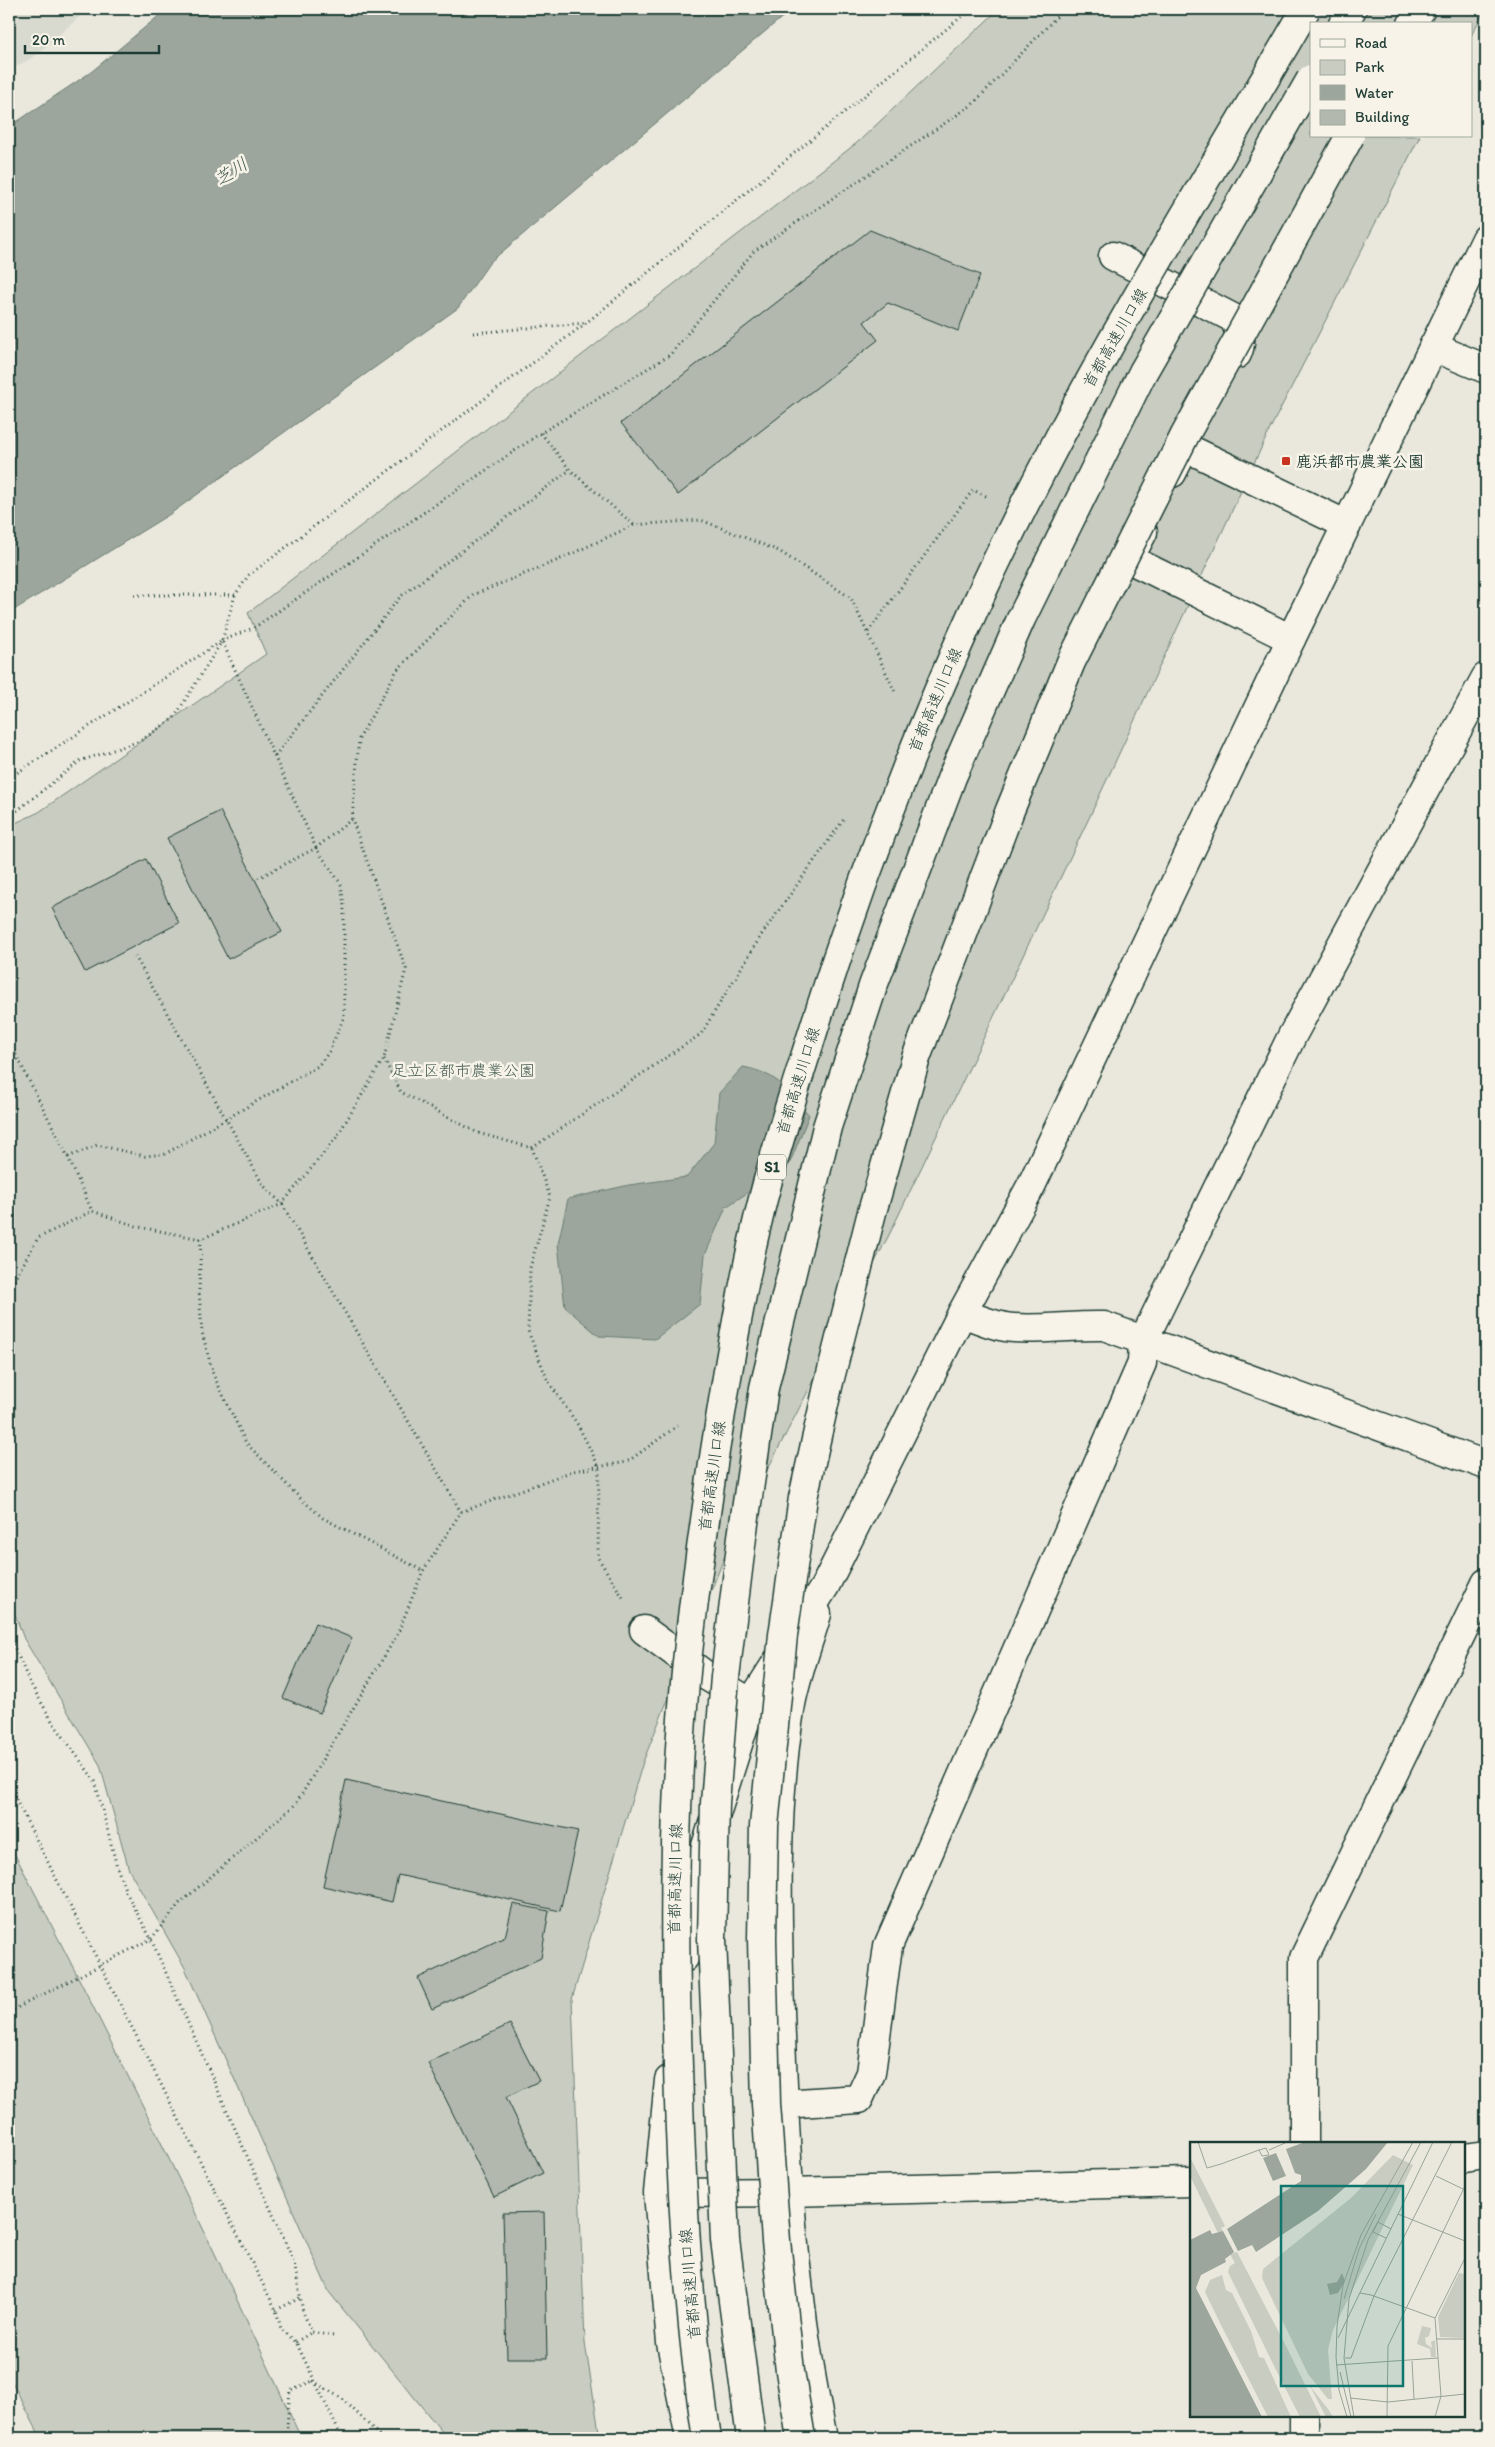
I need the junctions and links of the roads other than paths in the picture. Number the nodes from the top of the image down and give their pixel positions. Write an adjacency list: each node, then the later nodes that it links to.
1 (1306, 9): 32 (main road, 首都高速川口線 / S1, bridge)
2 (1352, 9): 4 (main road)
3 (1420, 9): 5 (main road)
4 (1344, 22)
5 (1413, 22)
6 (1310, 81): 33 (main road, bridge)
7 (1349, 138): 34 (main road, bridge)
8 (1486, 239): 10 (main road)
9 (1113, 256): 12 (main road)
10 (1433, 347): 11 (main road); 13 (main road)
11 (1486, 369)
12 (1185, 447): 13 (main road); 14 (main road)
13 (1347, 525): 14 (main road)
14 (1291, 639): 16 (main road)
15 (1486, 677): 17 (main road)
16 (962, 1313): 17 (main road); 20 (main road)
17 (1143, 1341): 18 (main road); 23 (main road)
18 (1486, 1465)
19 (1486, 1583): 24 (main road)
20 (825, 1586): 22 (main road); 23 (main road)
21 (644, 1630): 22 (main road)
22 (751, 1703): 29 (main road)
23 (783, 2104): 28 (main road)
24 (1304, 2142)
25 (1486, 2155): 26 (main road)
26 (1465, 2158)
27 (1190, 2182): 28 (main road)
28 (788, 2192): 29 (main road); 35 (main road)
29 (658, 2193): 31 (main road)
30 (1304, 2417): 36 (main road)
31 (690, 2438)
32 (707, 2438)
33 (751, 2438)
34 (801, 2438)
35 (823, 2438)
36 (1304, 2438)

